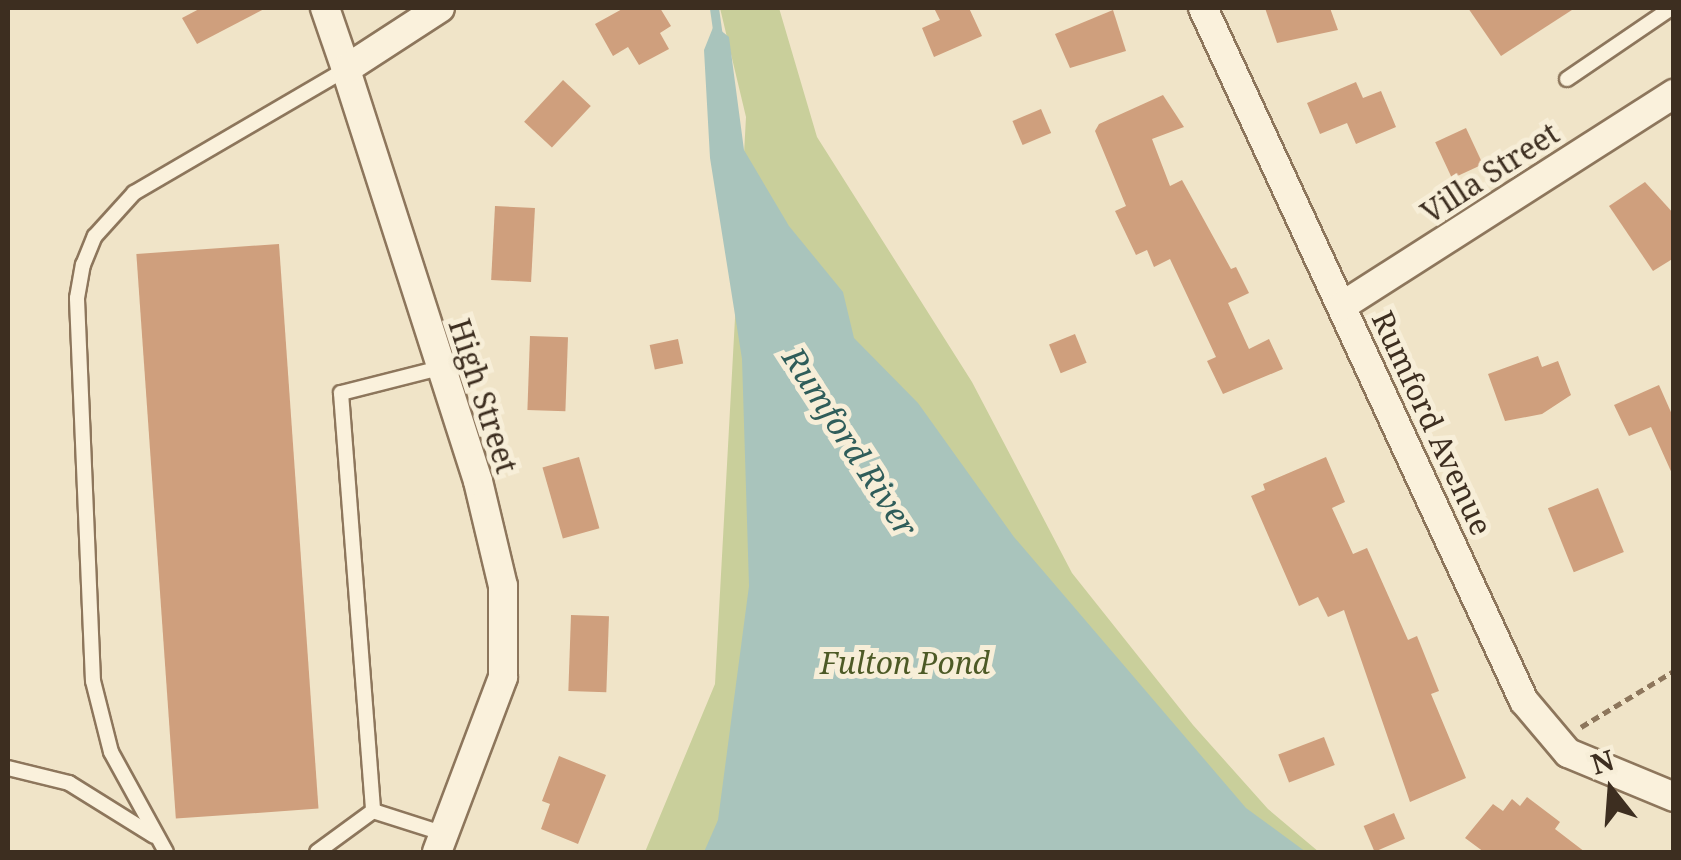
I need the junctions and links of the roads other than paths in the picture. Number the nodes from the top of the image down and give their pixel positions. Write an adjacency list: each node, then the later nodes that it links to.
1 (325, 8): 5 (street, High Street)
2 (440, 8): 5 (street)
3 (1202, 8): 8 (street, Rumford Avenue)
4 (1668, 13): 6 (lane)
5 (346, 69): 9 (street, High Street); 14 (lane)
6 (1567, 79)
7 (1674, 94): 8 (street, Villa Street)
8 (1342, 306): 11 (street, Rumford Avenue)
9 (440, 368): 12 (lane); 13 (street, High Street)
10 (8, 768): 14 (lane)
11 (1674, 796)
12 (373, 811): 13 (lane); 15 (lane)
13 (441, 843)
14 (162, 846)
15 (317, 852)

